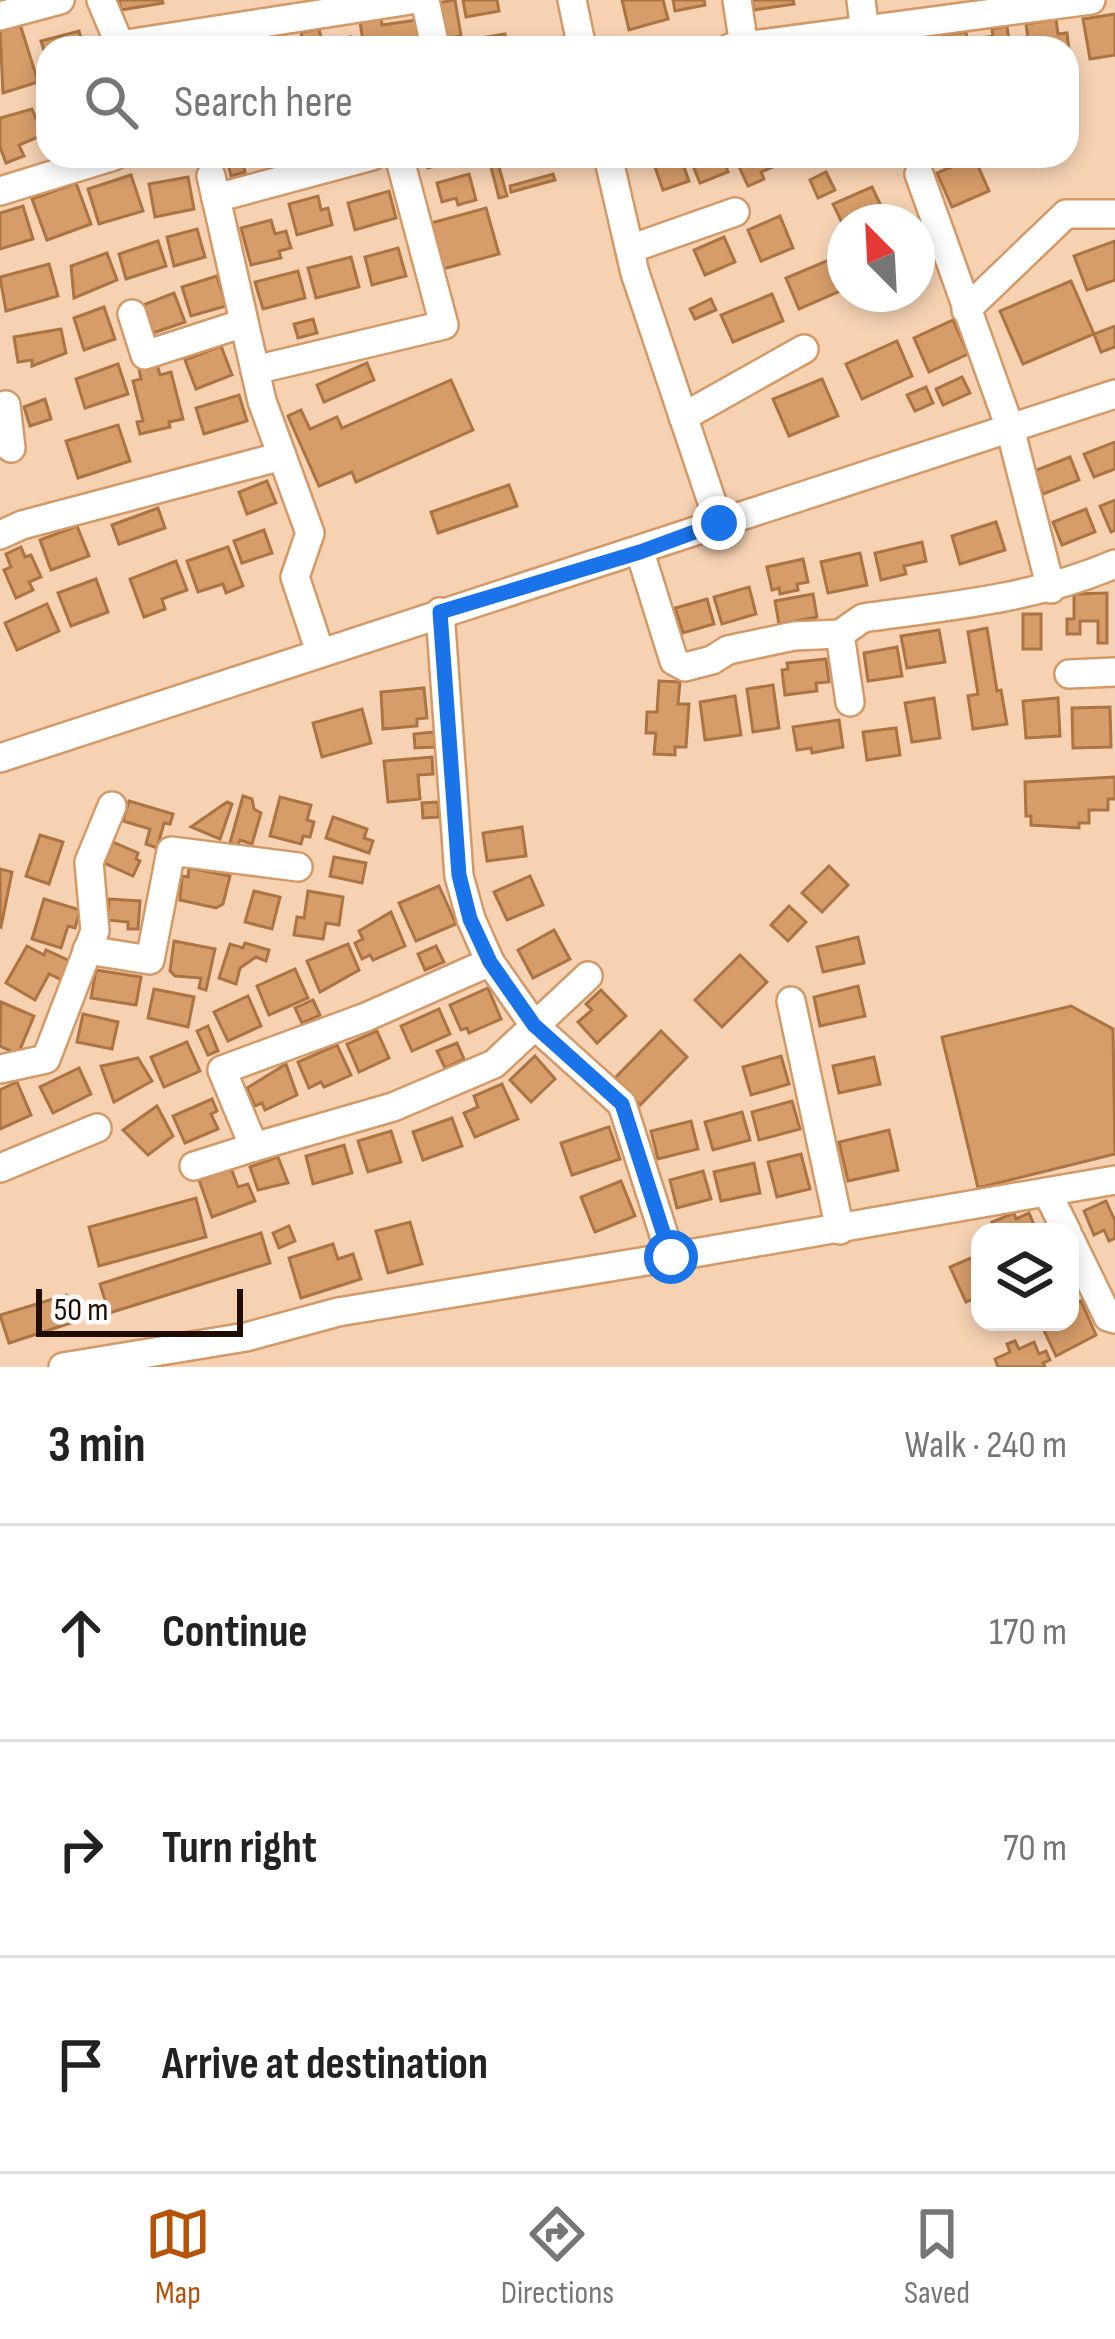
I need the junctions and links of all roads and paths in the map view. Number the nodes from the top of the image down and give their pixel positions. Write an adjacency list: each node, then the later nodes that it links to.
1 (60, 0): 10 (street)
2 (101, 0): 12 (street)
3 (410, 0): 13 (street)
4 (425, 0): 14 (street)
5 (572, 0): 15 (street)
6 (737, 0): 16 (street)
7 (861, 0): 11 (street)
8 (1091, 0): 9 (street)
9 (988, 8): 11 (street)
10 (0, 16)
11 (865, 32): 17 (street)
12 (116, 36)
13 (178, 36)
14 (433, 36)
15 (580, 36)
16 (737, 36)
17 (831, 36)
18 (75, 168): 23 (street)
19 (311, 168): 29 (street)
20 (401, 168): 31 (street)
21 (611, 168): 26 (street)
22 (919, 174): 27 (street)
23 (0, 191)
24 (735, 212): 26 (street)
25 (1115, 214): 27 (street)
26 (630, 249): 34 (street)
27 (966, 310): 35 (street)
28 (132, 314): 29 (street)
29 (244, 323): 31 (street)
30 (804, 349): 34 (street)
31 (255, 370): 37 (street)
32 (1115, 394): 35 (street)
33 (2, 397): 36 (street)
34 (683, 417): 38 (street)
35 (1010, 428): 38 (street); 42 (street)
36 (11, 448)
37 (282, 456): 39 (street); 45 (street)
38 (719, 523): 40 (street)
39 (0, 535)
40 (640, 552): 43 (street); 44 (street)
41 (1115, 565): 42 (street)
42 (1051, 589): 44 (street)
43 (440, 612): 45 (street); 53 (street)
44 (840, 634): 48 (street)
45 (320, 652): 49 (street)
46 (1115, 672): 47 (street)
47 (1069, 674)
48 (850, 702)
49 (0, 758)
50 (112, 806): 52 (street)
51 (298, 867): 52 (street)
52 (87, 950): 57 (street)
53 (490, 962): 56 (street); 59 (street)
54 (588, 976): 56 (street)
55 (791, 1001): 65 (street)
56 (534, 1025): 59 (street); 66 (street)
57 (0, 1070)
58 (97, 1128): 61 (street)
59 (254, 1147): 60 (street)
60 (194, 1166)
61 (0, 1168)
62 (1115, 1180): 63 (street)
63 (1047, 1192): 64 (street); 65 (street)
64 (1062, 1223)
65 (840, 1230): 66 (street)
66 (671, 1257): 69 (street)
67 (1079, 1258): 68 (street)
68 (1115, 1318)
69 (63, 1367)

